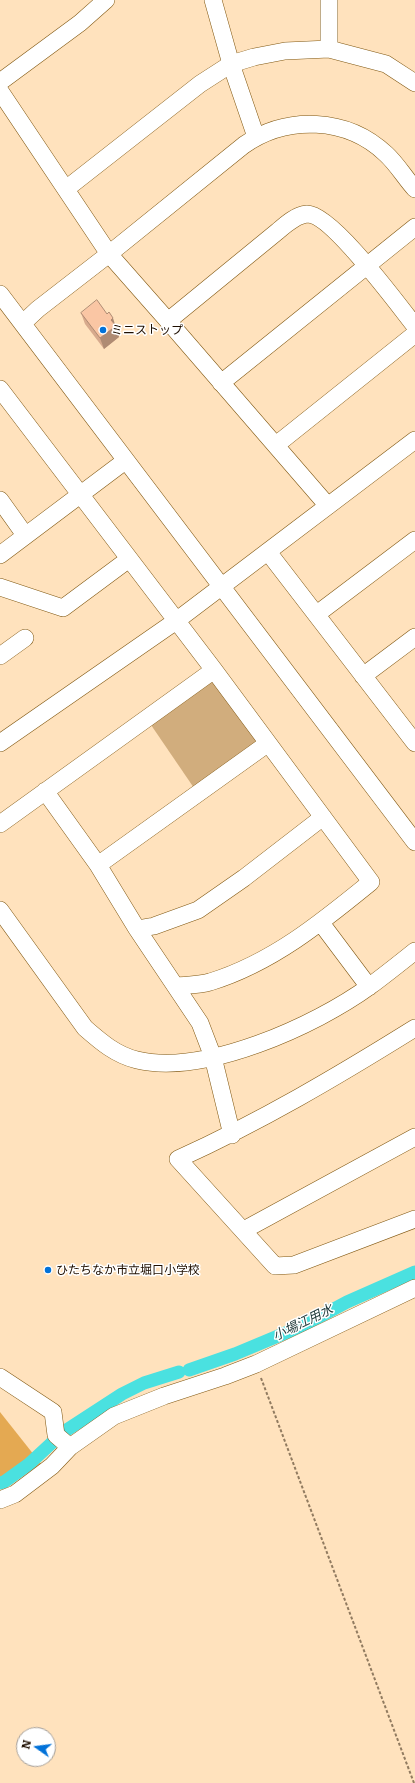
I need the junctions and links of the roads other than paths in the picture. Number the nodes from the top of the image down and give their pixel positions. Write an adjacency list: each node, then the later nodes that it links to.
1 (106, 0): 6 (street)
2 (213, 0): 5 (street)
3 (330, 0): 4 (street)
4 (329, 49): 5 (street); 7 (street)
5 (231, 64): 9 (street); 10 (street)
6 (0, 82)
7 (415, 83)
8 (0, 91): 10 (street)
9 (256, 137): 11 (street); 13 (street)
10 (66, 189): 13 (street)
11 (415, 189)
12 (415, 227): 14 (street)
13 (109, 254): 16 (street); 17 (street)
14 (367, 265): 16 (street); 18 (street); 20 (street)
15 (0, 294): 17 (street)
16 (168, 321): 20 (street)
17 (23, 323): 24 (street)
18 (415, 326)
19 (415, 334): 23 (street)
20 (221, 383): 23 (street)
21 (0, 389): 25 (street)
22 (415, 440): 27 (street)
23 (276, 445): 27 (street)
24 (125, 461): 25 (street); 34 (street)
25 (81, 494): 28 (street); 32 (street)
26 (0, 500): 28 (street)
27 (328, 506): 30 (street)
28 (25, 535): 31 (street)
29 (415, 540): 35 (street)
30 (268, 552): 34 (street); 35 (street)
31 (0, 555)
32 (129, 558): 33 (street); 36 (street)
33 (0, 587)
34 (222, 587): 36 (street); 48 (street)
35 (317, 614): 41 (street)
36 (176, 621): 40 (street); 42 (street)
37 (415, 637): 41 (street)
38 (26, 638): 39 (street)
39 (0, 656)
40 (214, 670): 44 (street); 45 (street)
41 (363, 676): 43 (street)
42 (1, 739)
43 (414, 740)
44 (267, 744): 46 (street); 49 (street)
45 (45, 791): 47 (street); 49 (street)
46 (323, 817): 51 (street); 52 (street)
47 (0, 824)
48 (415, 842)
49 (98, 865): 52 (street)
50 (0, 910): 57 (street)
51 (321, 923): 54 (street); 55 (street)
52 (137, 929): 54 (street)
53 (415, 951): 55 (street)
54 (176, 986): 57 (street)
55 (369, 987): 57 (street)
56 (415, 1028): 58 (street)
57 (213, 1057): 58 (street)
58 (232, 1135): 61 (street)
59 (415, 1137): 61 (street)
60 (415, 1219): 61 (street)
61 (244, 1230)
62 (415, 1288): 64 (street)
63 (0, 1377): 64 (street)
64 (70, 1447): 65 (street)
65 (0, 1500)

